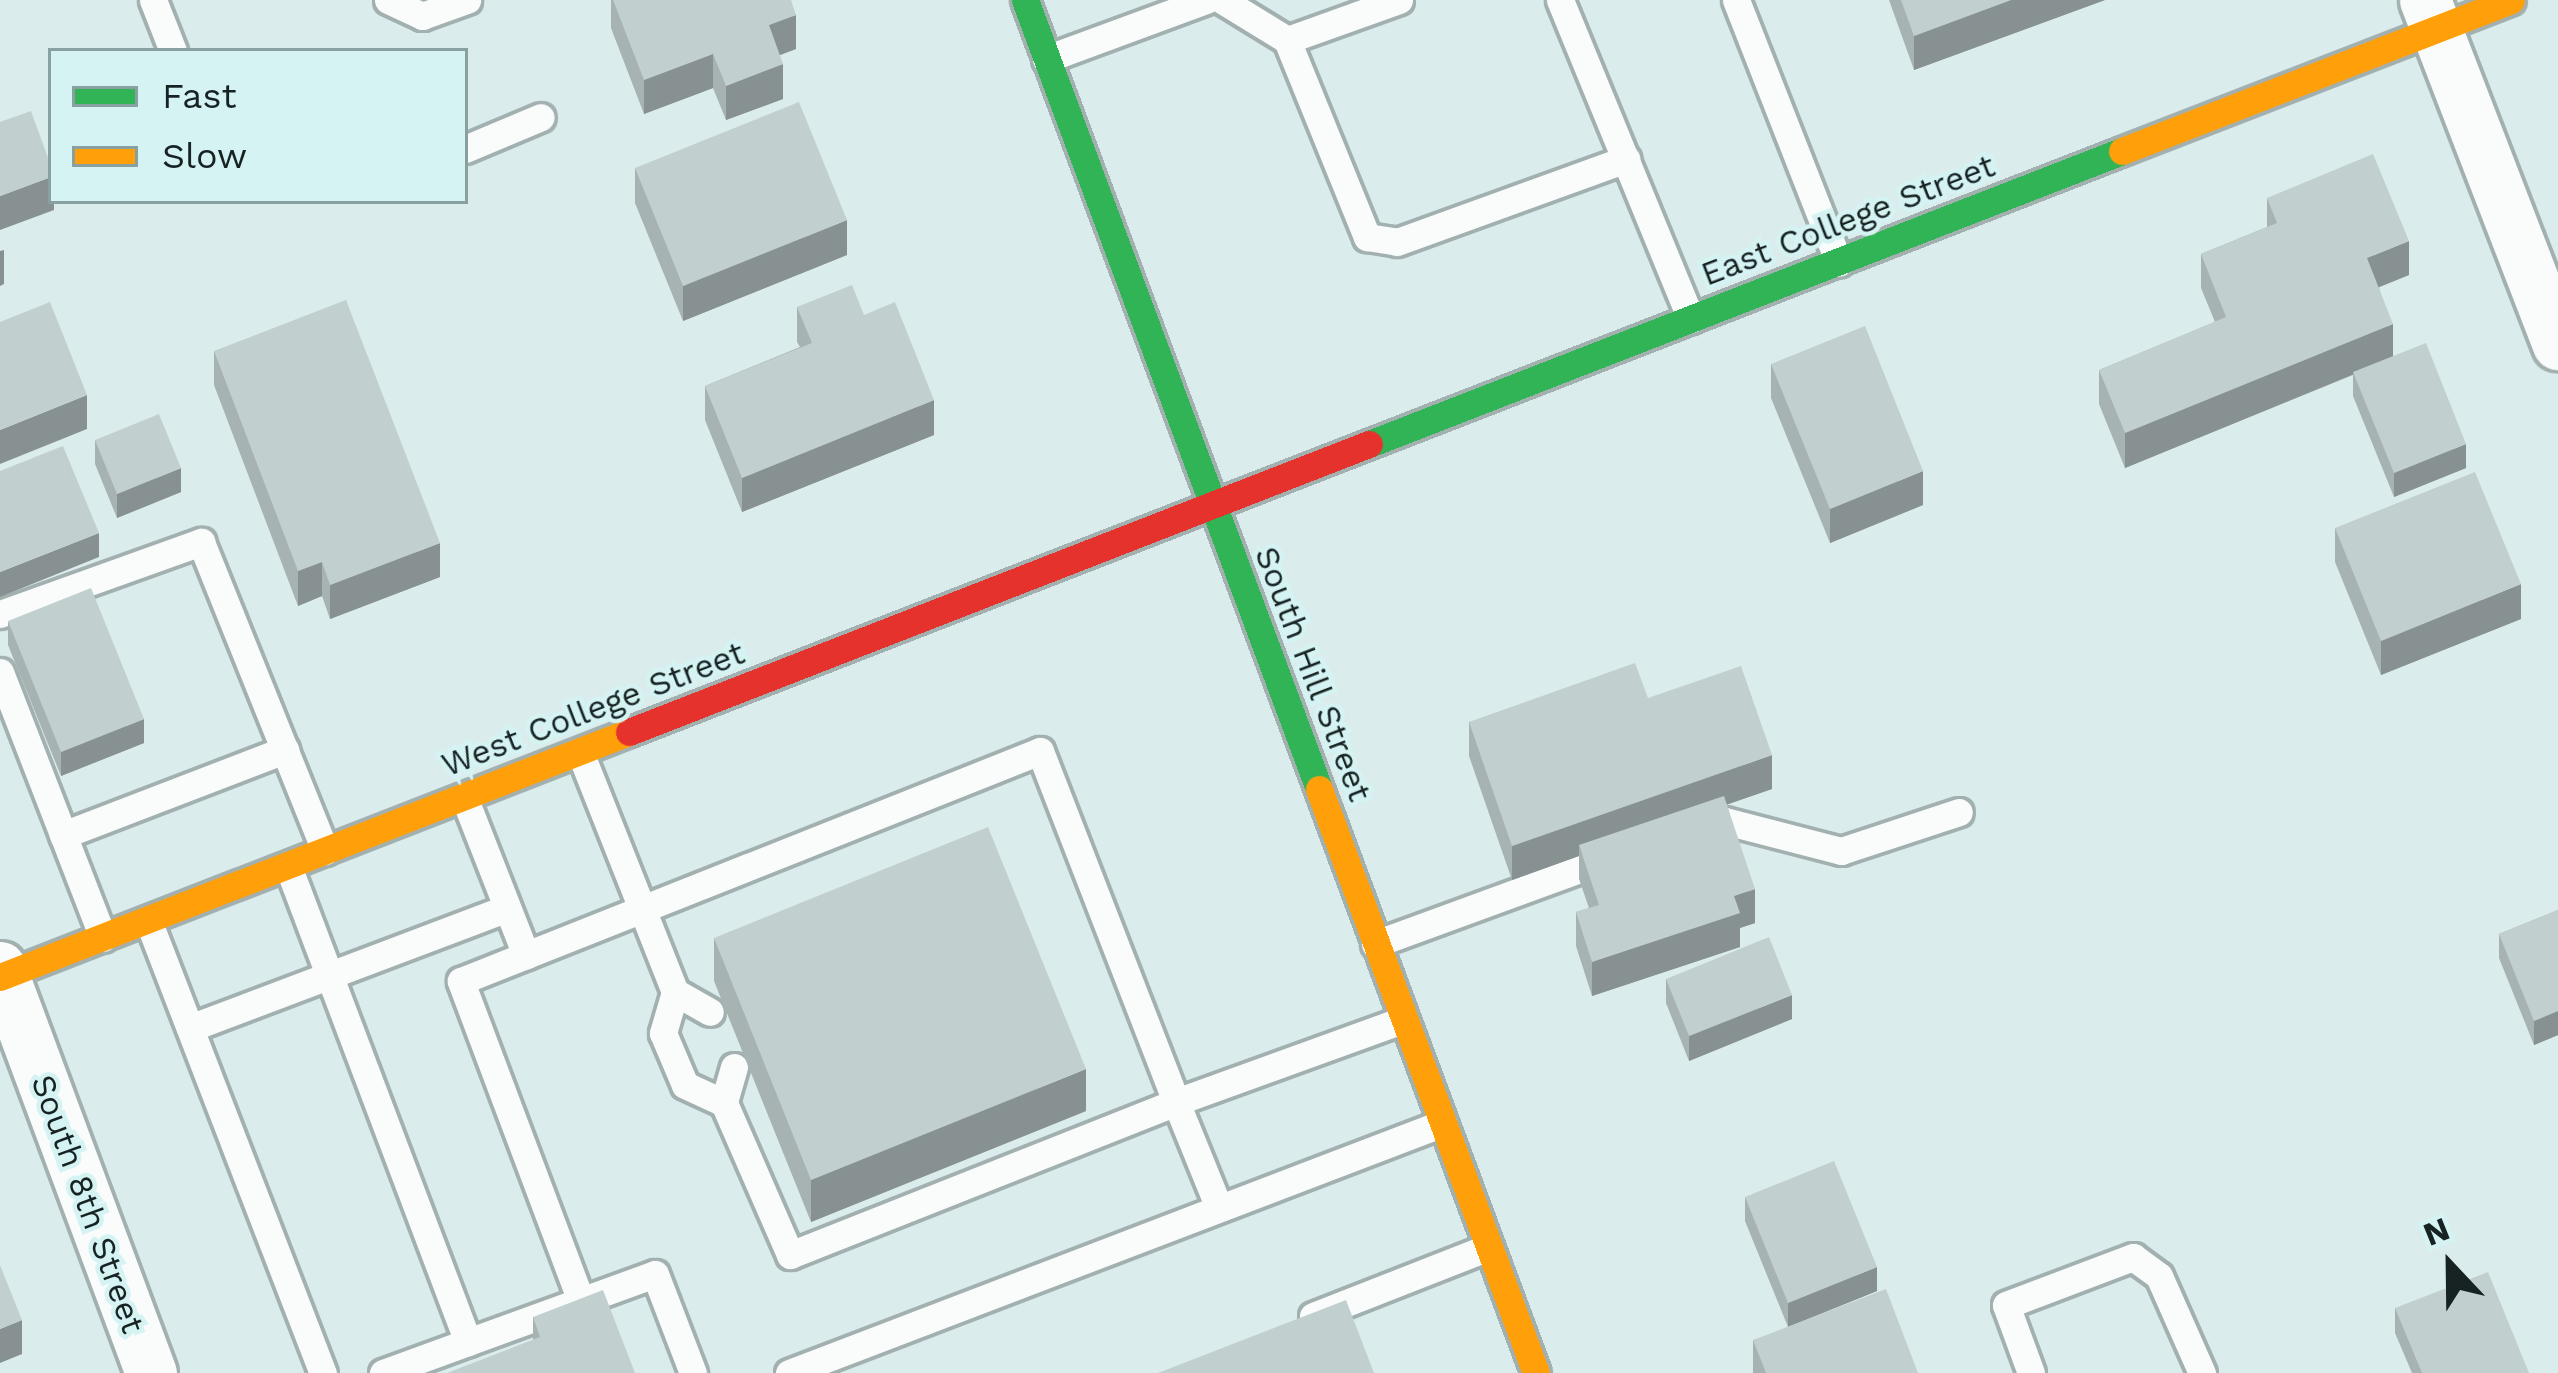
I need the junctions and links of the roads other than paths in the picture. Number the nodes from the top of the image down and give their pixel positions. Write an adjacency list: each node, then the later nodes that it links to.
1 (153, 0): 13 (lane)
2 (388, 0): 3 (lane)
3 (467, 0)
4 (1024, 0): 14 (street, South Hill Street)
5 (1206, 0): 14 (lane)
6 (1222, 0): 12 (lane)
7 (1399, 0): 12 (lane)
8 (1736, 0): 18 (lane)
9 (2511, 0): 11 (street, East College Street)
10 (1566, 2): 17 (lane)
11 (2430, 14): 18 (street, East College Street); 19 (street)
12 (1287, 40): 17 (lane)
13 (172, 48)
14 (1046, 59): 21 (street, South Hill Street)
15 (541, 116): 16 (lane)
16 (468, 148)
17 (1626, 159): 20 (lane)
18 (1839, 263): 20 (street, East College Street)
19 (2553, 318)
20 (1691, 319): 21 (street, East College Street)
21 (1211, 507): 25 (street, West College Street); 35 (street, South Hill Street)
22 (0, 614): 24 (lane)
23 (0, 672): 28 (lane)
24 (285, 750): 28 (lane); 29 (lane)
25 (580, 752): 26 (street, West College Street); 32 (lane)
26 (464, 797): 29 (street, West College Street); 31 (lane)
27 (1959, 812): 35 (lane)
28 (63, 835): 34 (lane)
29 (325, 851): 30 (street, West College Street)
30 (288, 866): 33 (street, West College Street); 38 (lane)
31 (507, 908): 36 (lane); 38 (lane)
32 (644, 909): 36 (lane); 39 (lane); 44 (lane)
33 (148, 920): 34 (street, West College Street); 42 (lane)
34 (103, 938): 37 (street, West College Street)
35 (1375, 944): 41 (street, South Hill Street)
36 (526, 956): 49 (lane)
37 (1, 973): 52 (street, South 8th Street)
38 (330, 976): 42 (lane); 51 (lane)
39 (675, 992): 40 (lane); 45 (lane)
40 (710, 1012)
41 (1403, 1020): 44 (lane); 46 (street, South Hill Street)
42 (190, 1028): 53 (lane)
43 (734, 1067): 45 (lane)
44 (1177, 1102): 45 (lane); 47 (lane)
45 (724, 1103)
46 (1443, 1123): 47 (lane); 48 (street, South Hill Street)
47 (1219, 1208): 56 (lane)
48 (1489, 1247): 50 (lane); 57 (street, South Hill Street)
49 (581, 1301): 51 (lane); 55 (lane)
50 (1276, 1331)
51 (468, 1342): 54 (lane)
52 (151, 1373)
53 (323, 1373)
54 (382, 1373)
55 (693, 1373)
56 (789, 1373)
57 (1536, 1373)
58 (2031, 1373): 59 (lane)
59 (2202, 1373)

